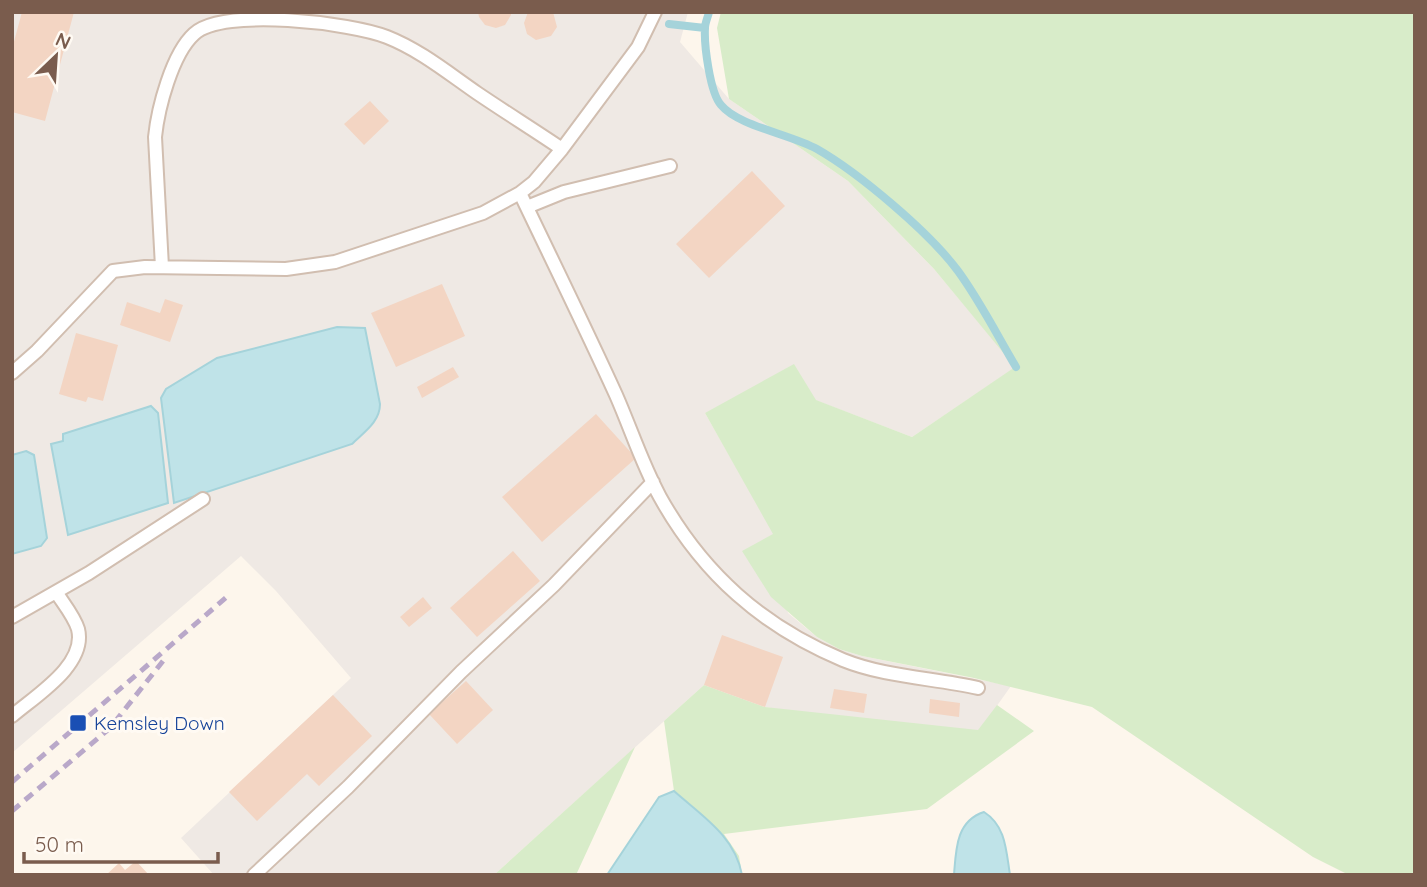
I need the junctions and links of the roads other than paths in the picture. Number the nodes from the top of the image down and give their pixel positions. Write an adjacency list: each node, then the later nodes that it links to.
1 (655, 12): 2 (lane)
2 (562, 149): 4 (lane); 6 (lane)
3 (670, 166): 5 (lane)
4 (520, 193): 5 (lane); 6 (lane)
5 (527, 207): 8 (lane)
6 (162, 267): 7 (lane)
7 (12, 373)
8 (653, 482): 12 (lane); 14 (lane)
9 (203, 499): 10 (lane)
10 (56, 592): 11 (lane); 13 (lane)
11 (12, 617)
12 (978, 688)
13 (12, 716)
14 (254, 875)

